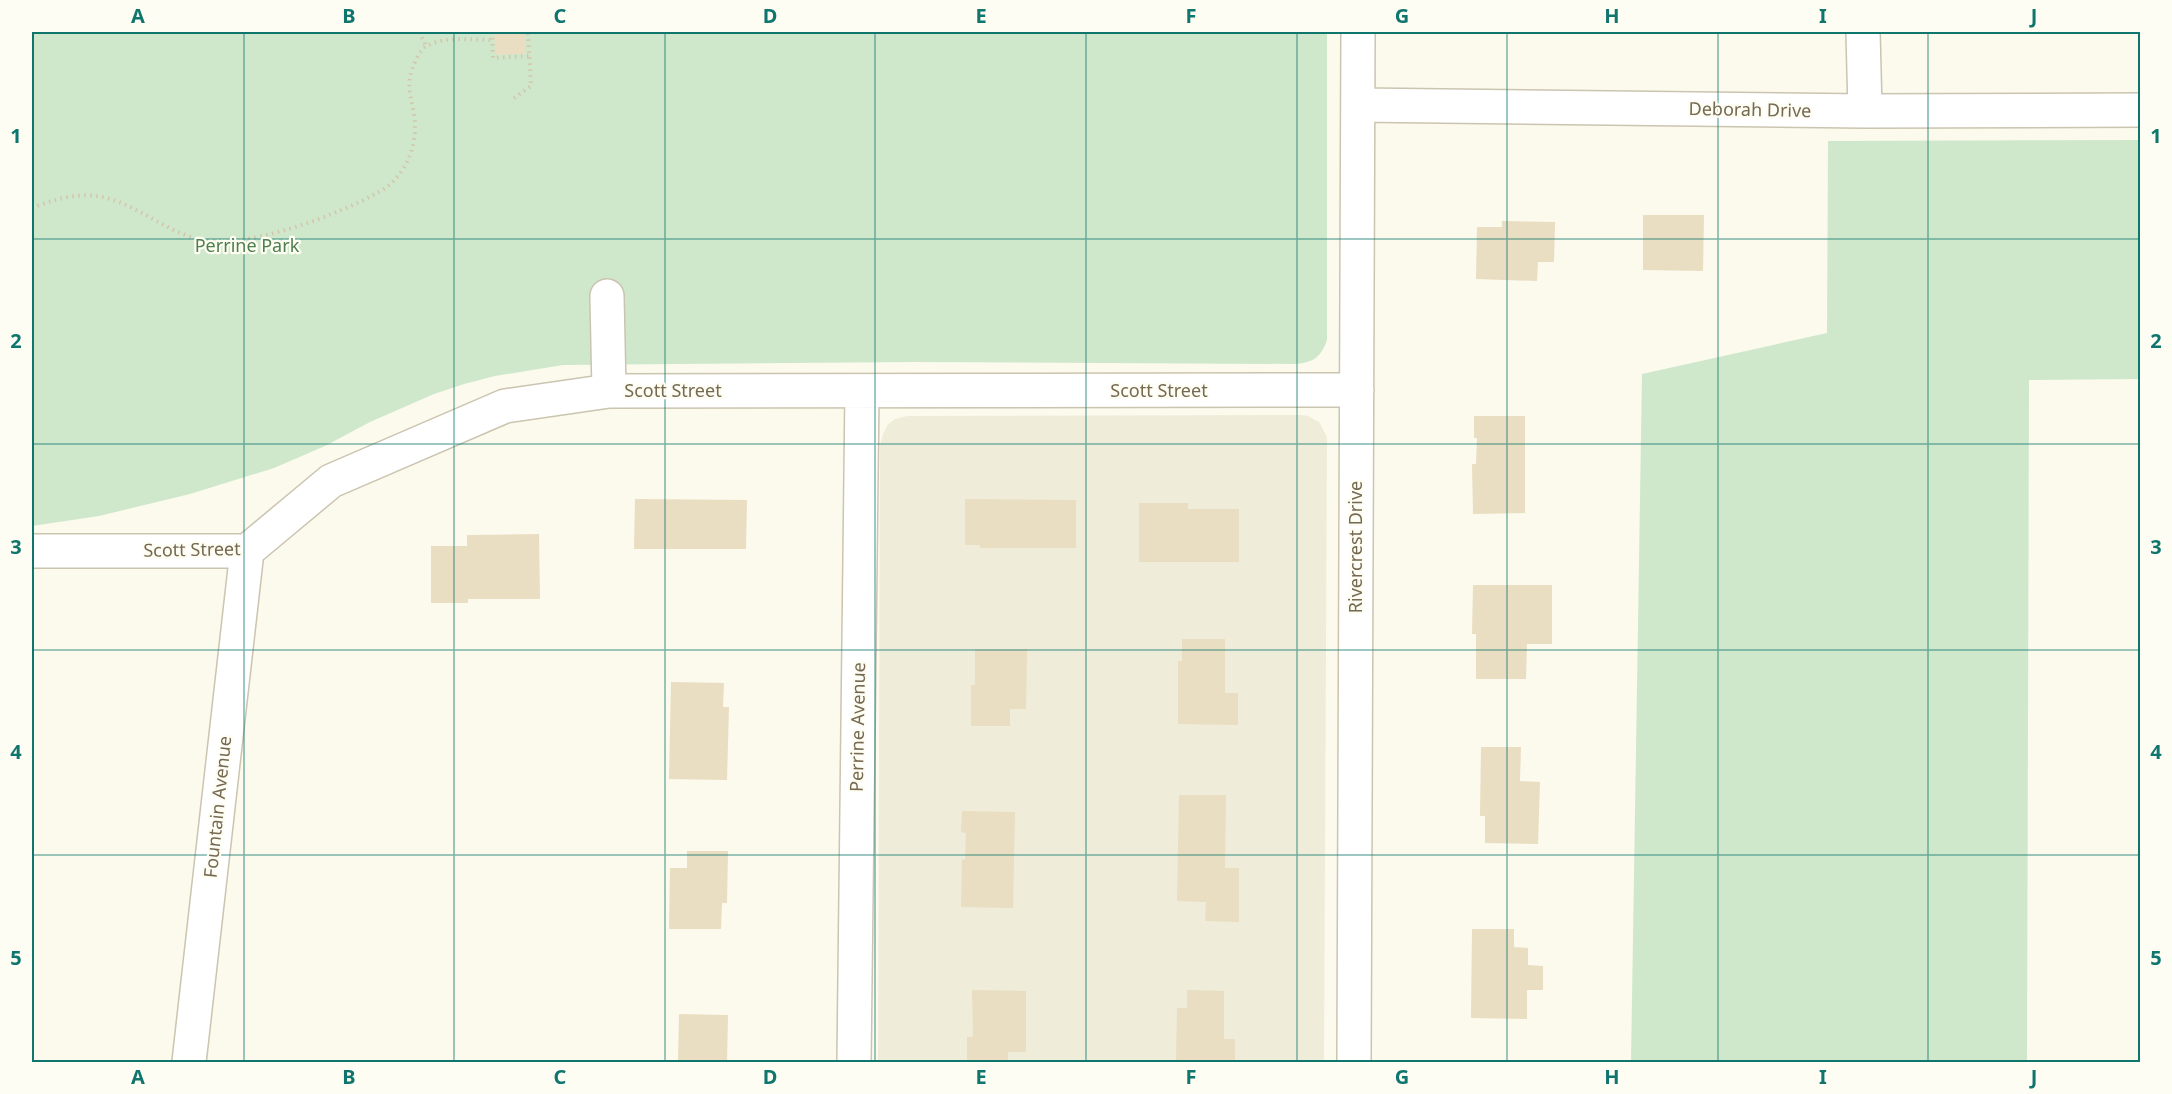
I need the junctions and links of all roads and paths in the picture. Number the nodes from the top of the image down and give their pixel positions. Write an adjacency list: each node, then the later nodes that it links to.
1 (419, 32): 7 (path)
2 (492, 32): 6 (path)
3 (528, 32): 8 (path)
4 (1358, 32): 10 (street, Rivercrest Drive)
5 (1863, 32): 12 (street)
6 (492, 40): 7 (path); 8 (path)
7 (426, 46): 13 (path)
8 (529, 56): 9 (path)
9 (514, 98)
10 (1359, 105): 12 (street, Deborah Drive); 15 (street, Rivercrest Drive)
11 (2140, 110): 12 (street, Deborah Drive)
12 (1865, 111)
13 (32, 208)
14 (607, 296): 16 (street)
15 (1357, 390): 17 (street, Scott Street); 22 (street, Rivercrest Drive)
16 (609, 391): 17 (street, Scott Street); 18 (street, Scott Street)
17 (862, 391): 21 (street, Perrine Avenue)
18 (247, 550): 19 (street, Scott Street); 20 (street, Fountain Avenue)
19 (32, 551)
20 (189, 1062)
21 (854, 1062)
22 (1353, 1062)

